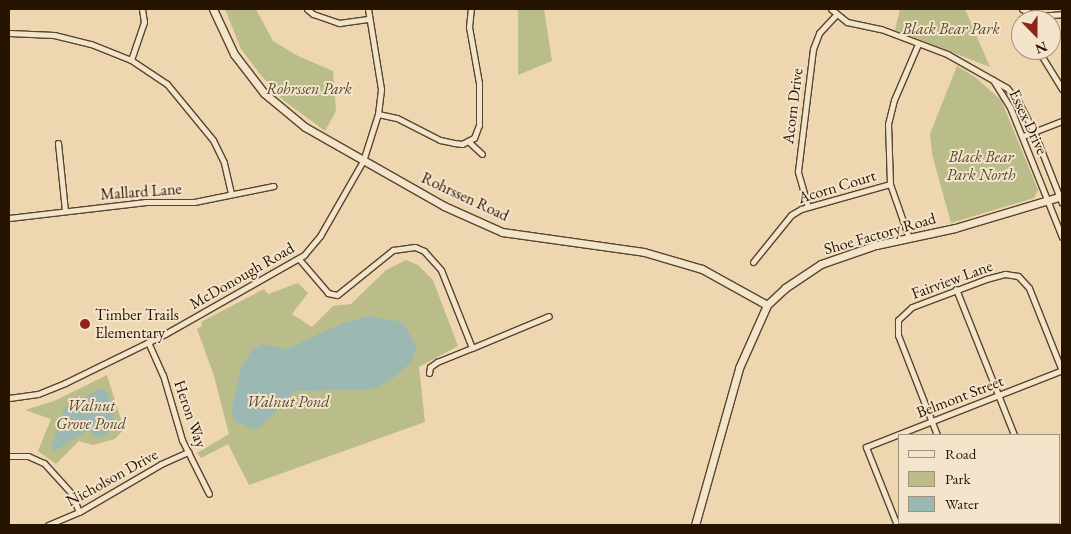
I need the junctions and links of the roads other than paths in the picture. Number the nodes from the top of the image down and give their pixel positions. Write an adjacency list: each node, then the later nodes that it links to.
1 (142, 9): 11 (street)
2 (213, 9): 22 (street, Rohrssen Road)
3 (307, 9): 8 (street)
4 (368, 9): 8 (street, McDonough Road)
5 (471, 9): 19 (street)
6 (832, 9): 7 (street)
7 (836, 15): 10 (street, Essex Drive); 28 (street, Acorn Drive)
8 (368, 19): 15 (street, McDonough Road)
9 (9, 33): 11 (street)
10 (918, 44): 13 (street, Essex Drive); 23 (street)
11 (131, 60): 25 (street)
12 (1044, 60): 14 (street)
13 (989, 76): 17 (street, Essex Drive); 18 (street, Essex Drive)
14 (1062, 89)
15 (378, 114): 19 (street); 22 (street, McDonough Road)
16 (1062, 121): 17 (street)
17 (1034, 132): 18 (street); 26 (street, Essex Drive)
18 (1023, 136): 27 (street, Essex Drive)
19 (468, 141): 21 (street)
20 (58, 143): 29 (street)
21 (482, 154)
22 (363, 162): 33 (street, McDonough Road); 36 (street, Rohrssen Road)
23 (890, 184): 28 (street, Acorn Court); 32 (street)
24 (273, 186): 25 (street, Mallard Lane)
25 (231, 194): 29 (street, Mallard Lane)
26 (1061, 199): 27 (street, Shoe Factory Road)
27 (1048, 200): 31 (street, Essex Drive); 32 (street, Shoe Factory Road)
28 (808, 207): 34 (street, Acorn Court)
29 (65, 211): 30 (street, Mallard Lane)
30 (9, 218)
31 (1062, 236)
32 (909, 238): 36 (street, Shoe Factory Road)
33 (299, 259): 38 (street, McDonough Road); 39 (street)
34 (753, 262)
35 (956, 289): 40 (street, Fairview Lane); 42 (street); 44 (street, Fairview Lane)
36 (767, 306): 54 (street, Shoe Factory Road)
37 (549, 316): 39 (street)
38 (148, 342): 43 (street, McDonough Road); 49 (street, Heron Way)
39 (472, 348): 41 (street)
40 (1062, 371): 42 (street, Belmont Street)
41 (429, 373)
42 (998, 396): 44 (street, Belmont Street); 47 (street)
43 (9, 398)
44 (932, 422): 45 (street, Belmont Street); 46 (street)
45 (900, 434)
46 (937, 434)
47 (1014, 434)
48 (898, 435): 55 (street, Belmont Street)
49 (188, 452): 51 (street, Heron Way); 52 (street, Nicholson Drive)
50 (9, 456): 52 (street)
51 (209, 494)
52 (78, 512): 53 (street, Nicholson Drive)
53 (48, 525)
54 (695, 525)
55 (897, 525)

